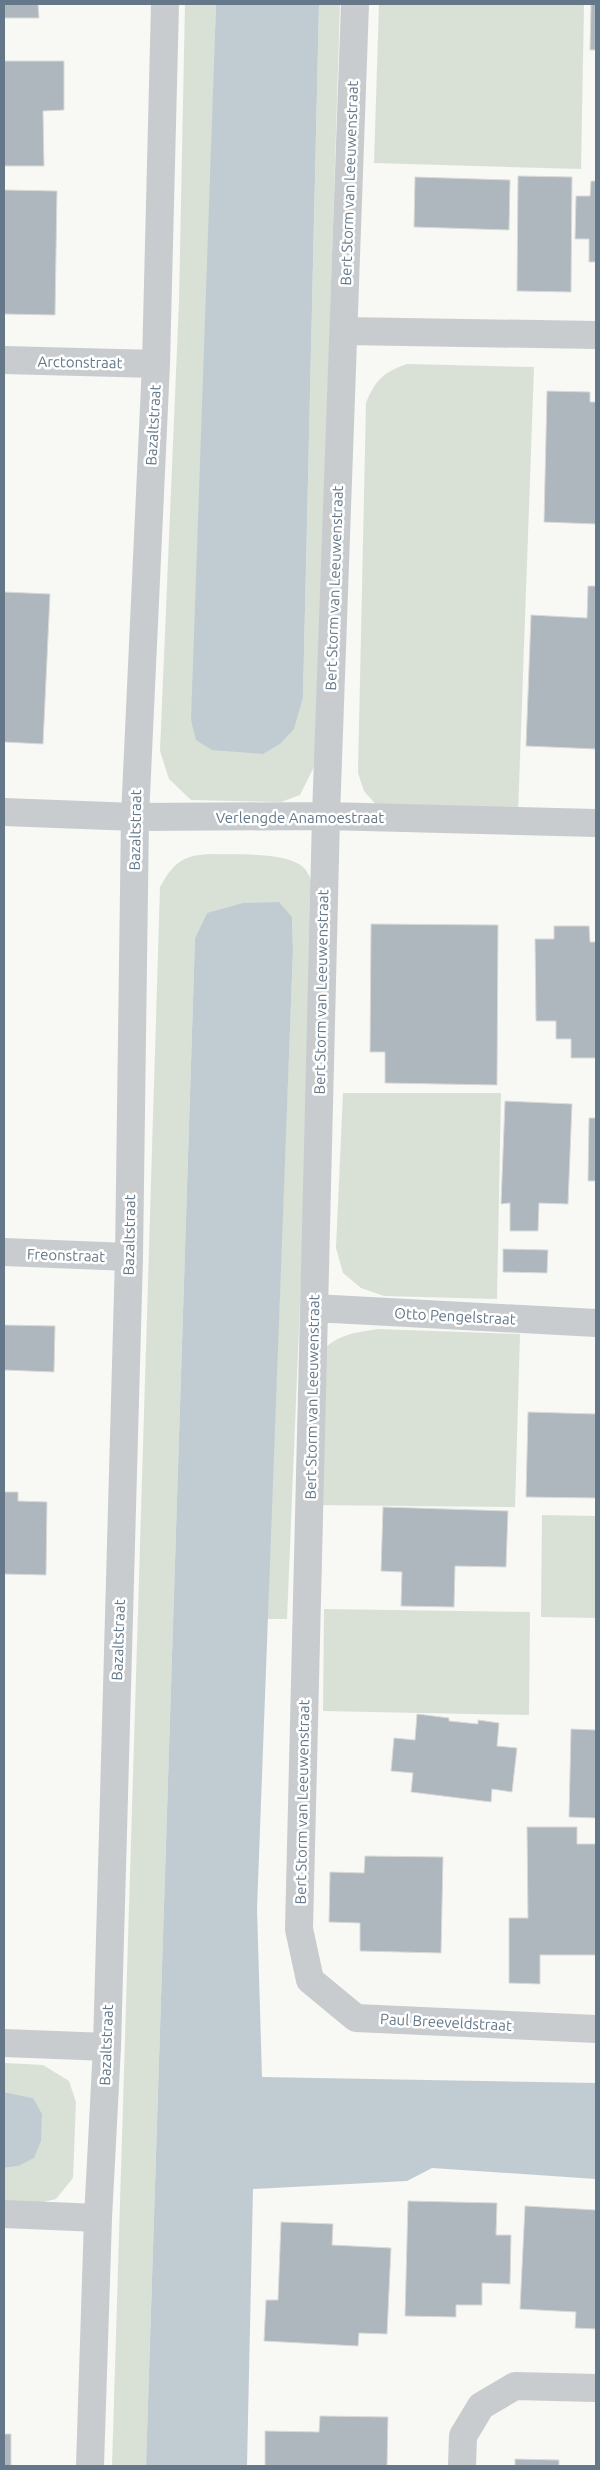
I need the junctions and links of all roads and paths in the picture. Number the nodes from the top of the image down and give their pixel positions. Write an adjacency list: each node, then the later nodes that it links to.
1 (165, 4): 6 (street, Bazaltstraat)
2 (355, 4): 3 (street, Bert Storm van Leeuwenstraat)
3 (344, 331): 4 (street); 8 (street, Bert Storm van Leeuwenstraat)
4 (596, 335)
5 (4, 360): 6 (street, Arctonstraat)
6 (156, 364): 9 (street, Bazaltstraat)
7 (4, 812): 9 (street, Verlengde Anamoestraat)
8 (326, 816): 9 (street, Verlengde Anamoestraat); 10 (street, Verlengde Anamoestraat); 13 (street, Bert Storm van Leeuwenstraat)
9 (135, 817): 12 (street, Bazaltstraat)
10 (596, 823)
11 (4, 1252): 12 (street, Freonstraat)
12 (129, 1257): 18 (street, Bazaltstraat)
13 (314, 1308): 14 (street, Otto Pengelstraat); 15 (street, Bert Storm van Leeuwenstraat)
14 (596, 1323)
15 (310, 1980): 16 (street, Paul Breeveldstraat)
16 (596, 2029)
17 (4, 2043): 18 (street)
18 (107, 2047): 20 (street, Bazaltstraat)
19 (4, 2214): 20 (street)
20 (98, 2218): 22 (street, Bazaltstraat)
21 (596, 2388): 23 (street)
22 (90, 2466)
23 (462, 2466)

